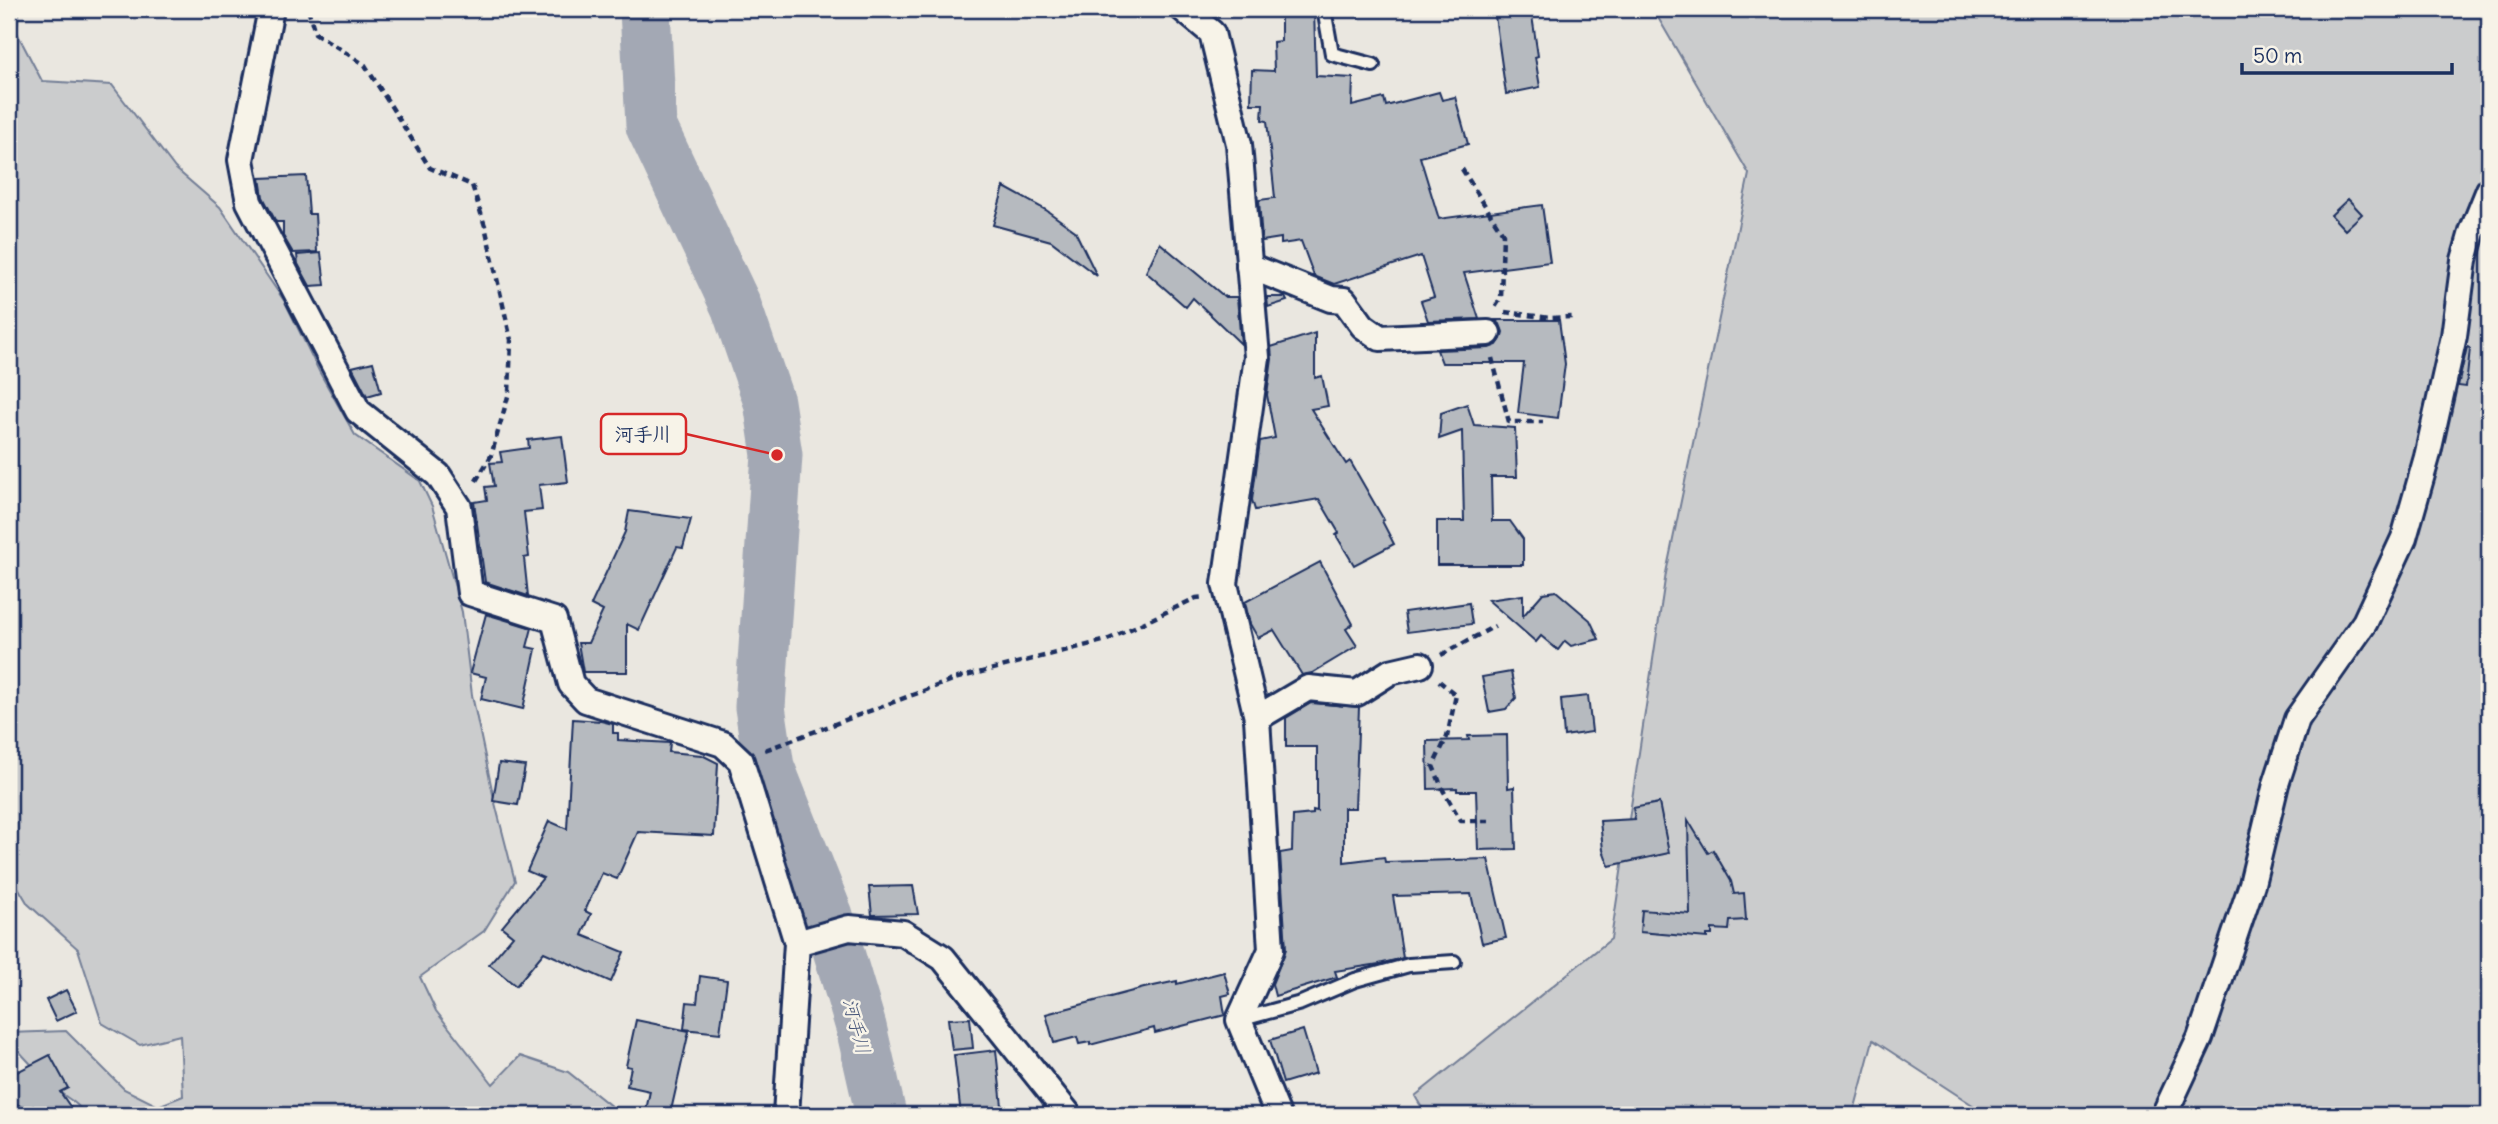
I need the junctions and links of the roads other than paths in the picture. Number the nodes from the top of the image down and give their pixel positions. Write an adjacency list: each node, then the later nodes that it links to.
1 (271, 9): 10 (street)
2 (1184, 9): 6 (street)
3 (1324, 9): 4 (lane)
4 (1373, 65)
5 (2489, 190): 18 (street)
6 (1250, 265): 7 (street); 9 (street)
7 (1488, 333)
8 (1420, 665): 9 (street)
9 (1257, 718): 12 (street)
10 (808, 940): 15 (street); 16 (street)
11 (1454, 962): 12 (lane)
12 (1239, 1020): 17 (street)
13 (9, 1108): 14 (lane)
14 (19, 1115)
15 (786, 1115)
16 (1069, 1115)
17 (1278, 1115)
18 (2164, 1115)

